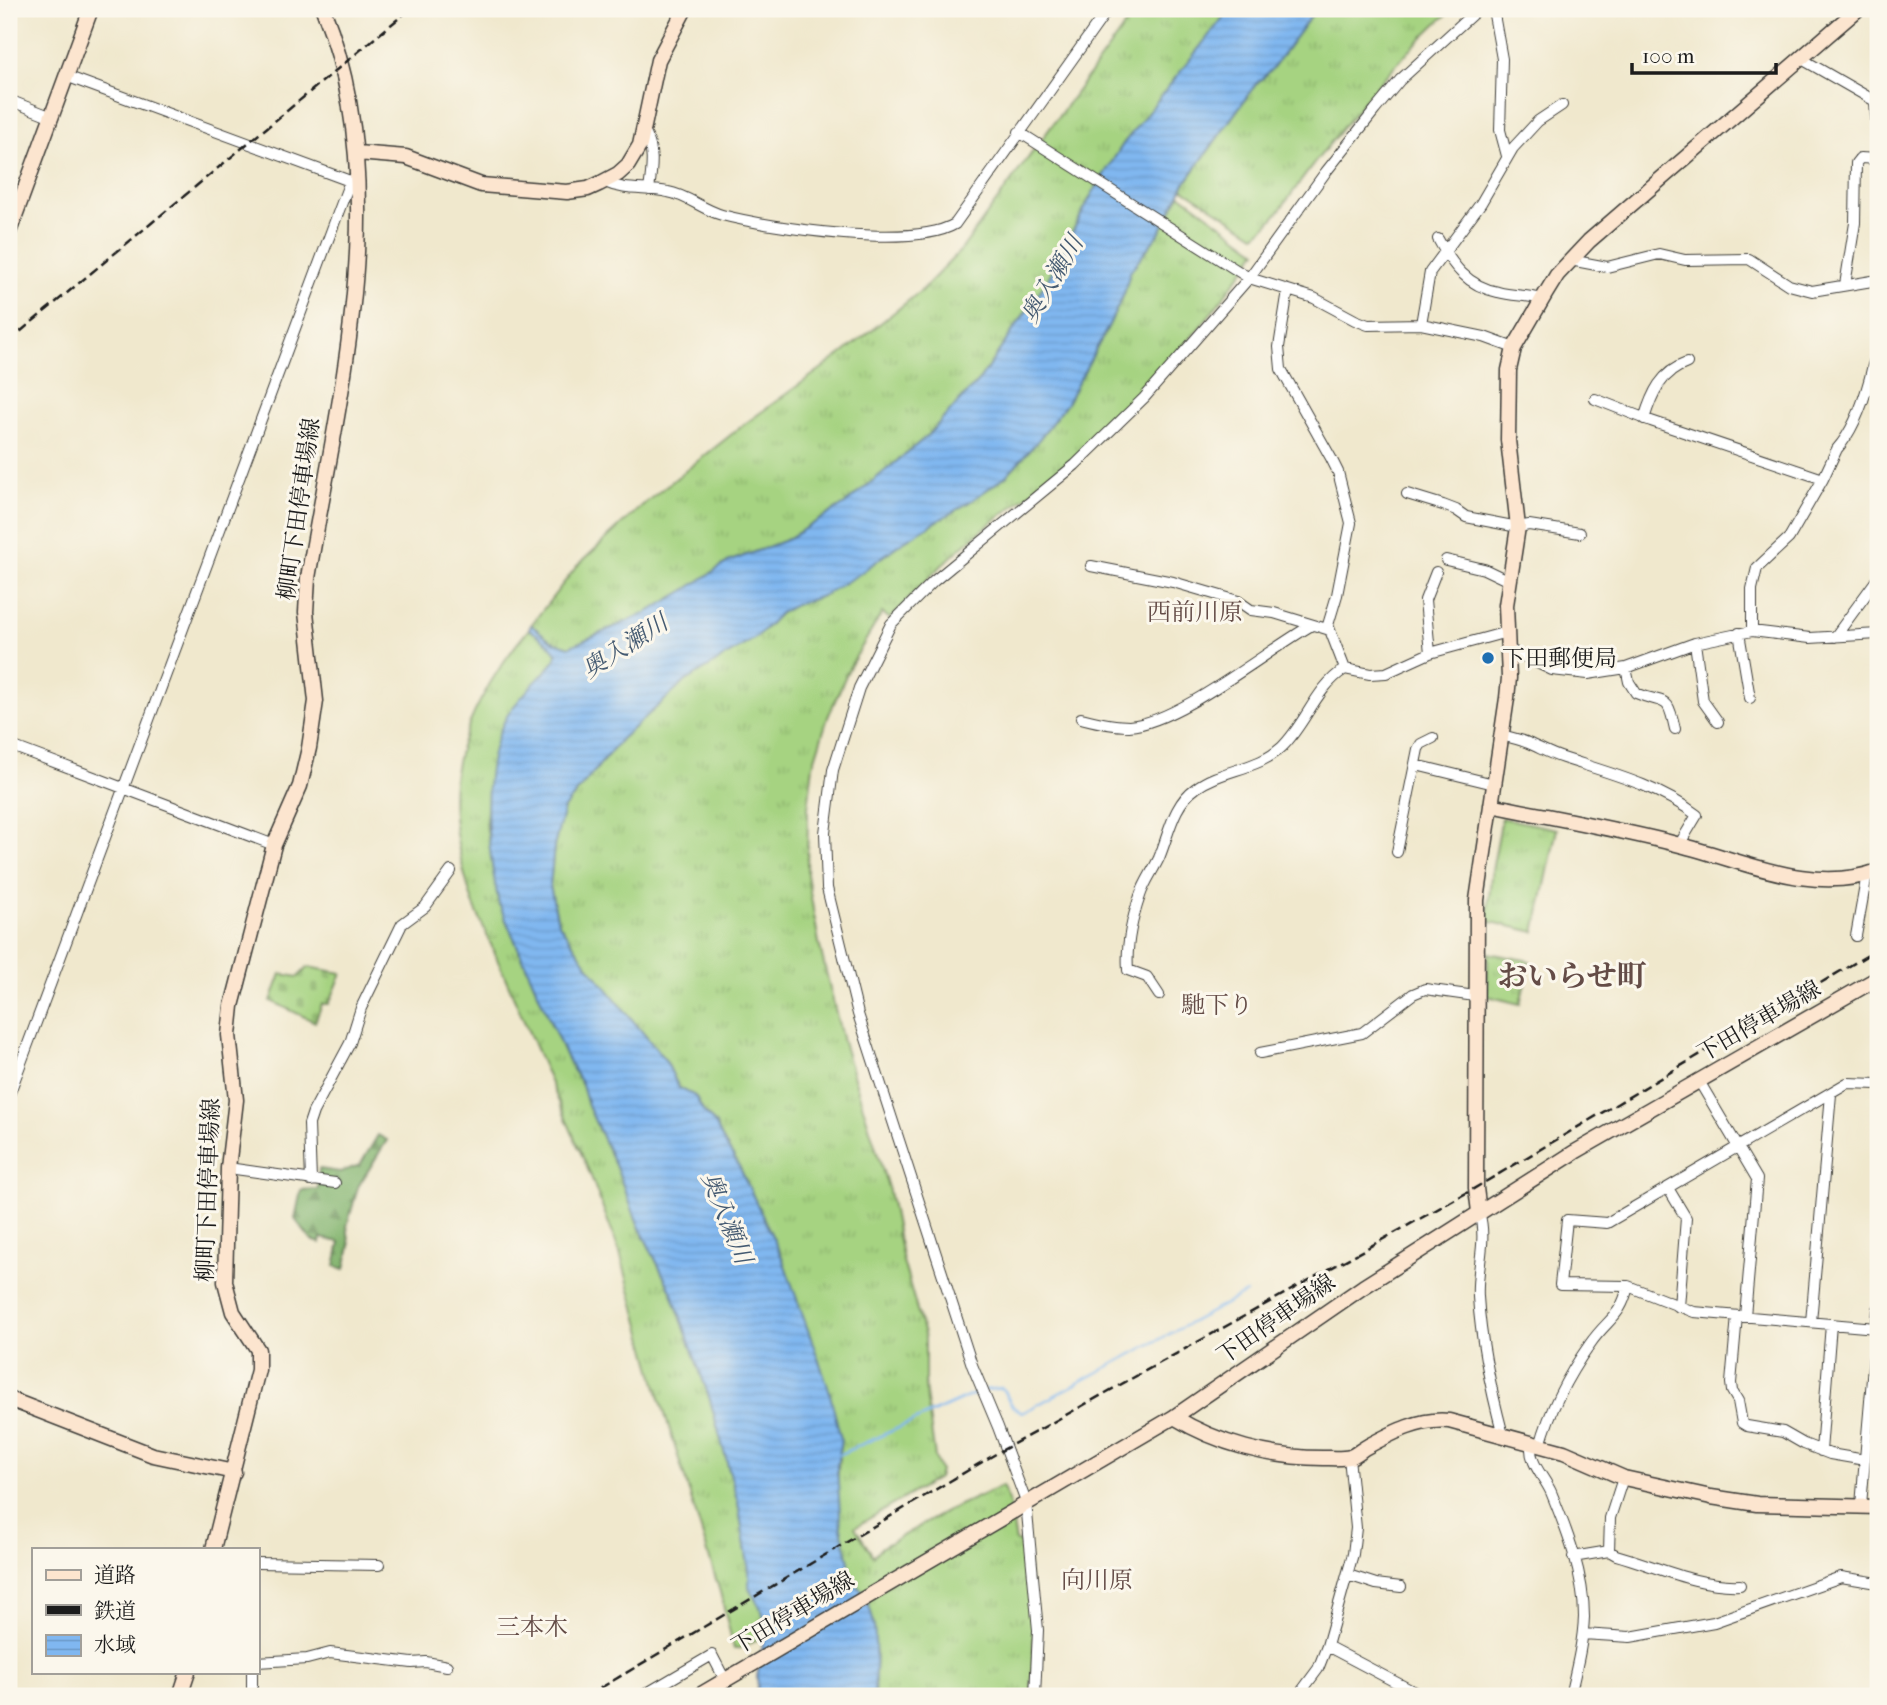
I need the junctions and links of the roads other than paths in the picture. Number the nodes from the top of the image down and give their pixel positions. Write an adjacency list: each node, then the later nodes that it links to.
1 (91, 9): 9 (main road)
2 (323, 9): 16 (main road, 柳町下田停車場線)
3 (685, 9): 13 (main road)
4 (1108, 9): 14 (street)
5 (1478, 9): 26 (street)
6 (1493, 9): 17 (street)
7 (1858, 9): 8 (main road)
8 (1800, 58): 15 (street); 25 (main road)
9 (66, 76): 12 (main road); 19 (street)
10 (9, 100): 12 (street)
11 (1562, 105): 17 (street)
12 (52, 117): 22 (main road)
13 (644, 131): 20 (main road); 21 (street)
14 (1022, 134): 21 (street); 26 (street)
15 (1878, 150)
16 (357, 153): 19 (main road, 柳町下田停車場線); 20 (main road)
17 (1507, 156): 24 (street)
18 (1878, 159): 28 (street)
19 (354, 180): 67 (street); 69 (main road, 柳町下田停車場線)
20 (605, 181): 21 (street)
21 (649, 190)
22 (9, 232)
23 (1438, 239): 24 (street)
24 (1445, 252): 30 (street); 31 (street)
25 (1570, 260): 28 (street); 30 (main road)
26 (1246, 276): 29 (street); 105 (street)
27 (1878, 280): 28 (street)
28 (1845, 285)
29 (1288, 290): 31 (street); 47 (street)
30 (1542, 299): 32 (main road)
31 (1421, 324): 32 (street)
32 (1514, 348): 39 (main road)
33 (1878, 354): 37 (street)
34 (1687, 363): 36 (street)
35 (1595, 399): 36 (street)
36 (1644, 419): 37 (street)
37 (1823, 479): 48 (street)
38 (1407, 494): 39 (street)
39 (1518, 527): 40 (street); 45 (main road)
40 (1580, 533)
41 (1446, 560): 45 (street)
42 (1091, 566): 46 (street)
43 (1436, 572): 55 (street)
44 (1878, 578): 52 (street)
45 (1509, 581): 49 (main road)
46 (1312, 625): 47 (street); 59 (street)
47 (1330, 630): 57 (street)
48 (1752, 631): 50 (street); 52 (street)
49 (1507, 632): 54 (main road); 55 (street)
50 (1739, 633): 53 (street); 58 (street)
51 (1878, 634): 52 (street)
52 (1835, 637)
53 (1695, 643): 56 (street); 60 (street)
54 (1508, 649): 56 (street); 62 (main road)
55 (1430, 653): 57 (street)
56 (1626, 668): 61 (street)
57 (1345, 669): 76 (street)
58 (1751, 698)
59 (1081, 718)
60 (1718, 722)
61 (1675, 729)
62 (1502, 736): 66 (main road); 70 (street)
63 (1433, 738): 65 (street)
64 (9, 745): 67 (street)
65 (1416, 765): 66 (street); 71 (street)
66 (1494, 784): 68 (main road)
67 (122, 788): 69 (street); 81 (street)
68 (1491, 805): 70 (main road); 77 (main road)
69 (274, 845): 84 (main road, 柳町下田停車場線)
70 (1679, 845): 73 (main road)
71 (1397, 852)
72 (451, 870): 85 (street)
73 (1873, 873): 74 (street)
74 (1856, 936)
75 (1878, 978): 79 (main road, 下田停車場線)
76 (1159, 995)
77 (1475, 996): 78 (street); 88 (main road)
78 (1260, 1053)
79 (1699, 1082): 83 (street); 88 (main road, 下田停車場線)
80 (1878, 1084): 82 (street)
81 (9, 1094)
82 (1830, 1094): 83 (street); 93 (street)
83 (1739, 1147): 87 (street); 92 (street)
84 (228, 1168): 85 (street); 103 (main road, 柳町下田停車場線)
85 (311, 1181): 86 (street)
86 (335, 1183)
87 (1668, 1188): 89 (street); 90 (street)
88 (1479, 1212): 97 (main road, 下田停車場線); 98 (street)
89 (1628, 1286): 90 (street); 99 (street)
90 (1679, 1307): 92 (street)
91 (1878, 1309): 95 (street)
92 (1741, 1316): 93 (street); 100 (street)
93 (1811, 1322): 94 (street)
94 (1831, 1324): 95 (street); 100 (street)
95 (1877, 1328): 102 (street)
96 (9, 1399): 103 (main road)
97 (1174, 1417): 101 (main road); 105 (main road, 下田停車場線)
98 (1503, 1435): 99 (main road); 101 (main road)
99 (1535, 1445): 104 (main road); 110 (street)
100 (1821, 1451): 102 (street)
101 (1349, 1457): 113 (street)
102 (1865, 1460): 106 (street)
103 (234, 1472): 108 (main road, 柳町下田停車場線)
104 (1623, 1478): 106 (main road); 109 (street)
105 (1023, 1504): 123 (main road, 下田停車場線); 128 (street)
106 (1861, 1505): 107 (main road)
107 (1878, 1507)
108 (213, 1548)
109 (1609, 1551): 110 (street); 115 (street)
110 (1573, 1557): 117 (street)
111 (259, 1563): 112 (street)
112 (379, 1565)
113 (1348, 1575): 116 (street); 118 (street)
114 (1878, 1583): 117 (street)
115 (1740, 1586)
116 (1401, 1587)
117 (1583, 1634): 131 (street)
118 (1327, 1646): 129 (street); 130 (street)
119 (259, 1662): 120 (street)
120 (447, 1666)
121 (187, 1674): 124 (main road)
122 (252, 1674): 125 (street)
123 (725, 1683): 126 (street); 127 (main road, 下田停車場線)
124 (180, 1696)
125 (252, 1696)
126 (642, 1696)
127 (698, 1696)
128 (1035, 1696)
129 (1297, 1696)
130 (1422, 1696)
131 (1570, 1696)

